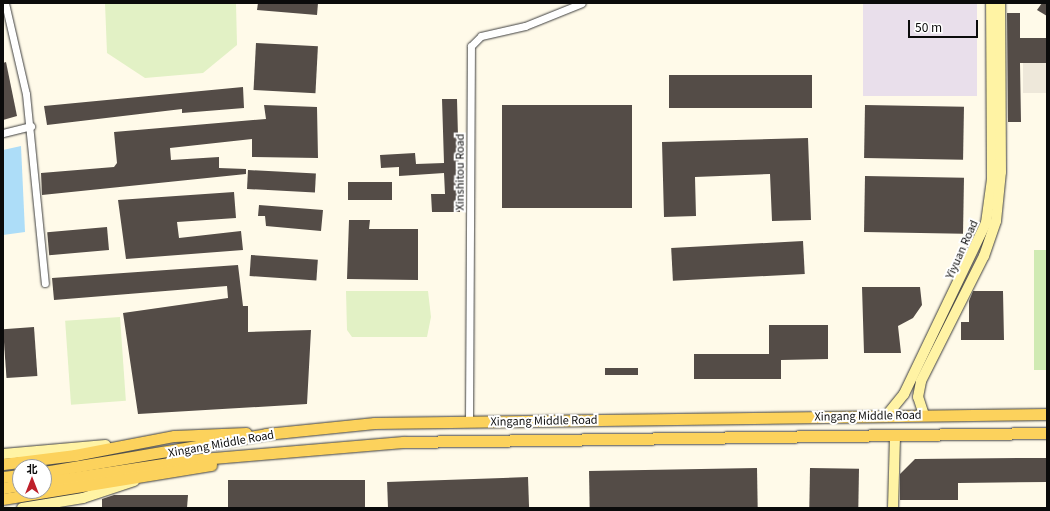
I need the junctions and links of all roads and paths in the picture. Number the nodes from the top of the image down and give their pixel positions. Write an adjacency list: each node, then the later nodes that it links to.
1 (5, 3): 5 (street)
2 (582, 3): 11 (street, Xinshitou Road)
3 (991, 3): 10 (street, Yiyuan Road)
4 (1000, 3): 8 (street, Yiyuan Road)
5 (31, 126): 6 (street); 7 (street)
6 (3, 133)
7 (45, 283)
8 (924, 414): 9 (main road, Xingang Middle Road); 10 (main road, Xingang Middle Road)
9 (1047, 414)
10 (887, 415): 11 (main road, Xingang Middle Road)
11 (469, 421): 13 (main road, Xingang Middle Road)
12 (1047, 433): 14 (main road, Xingang Middle Road)
13 (266, 434): 15 (main road); 19 (main road, Xingang Middle Road)
14 (895, 436): 17 (main road, Xingang Middle Road); 24 (street)
15 (116, 445): 16 (street); 18 (main road)
16 (3, 454)
17 (266, 454): 20 (main road); 21 (main road, Xingang Middle Road)
18 (3, 464)
19 (52, 471)
20 (141, 478): 22 (main road); 23 (street)
21 (52, 481)
22 (3, 499)
23 (22, 508)
24 (893, 508)

